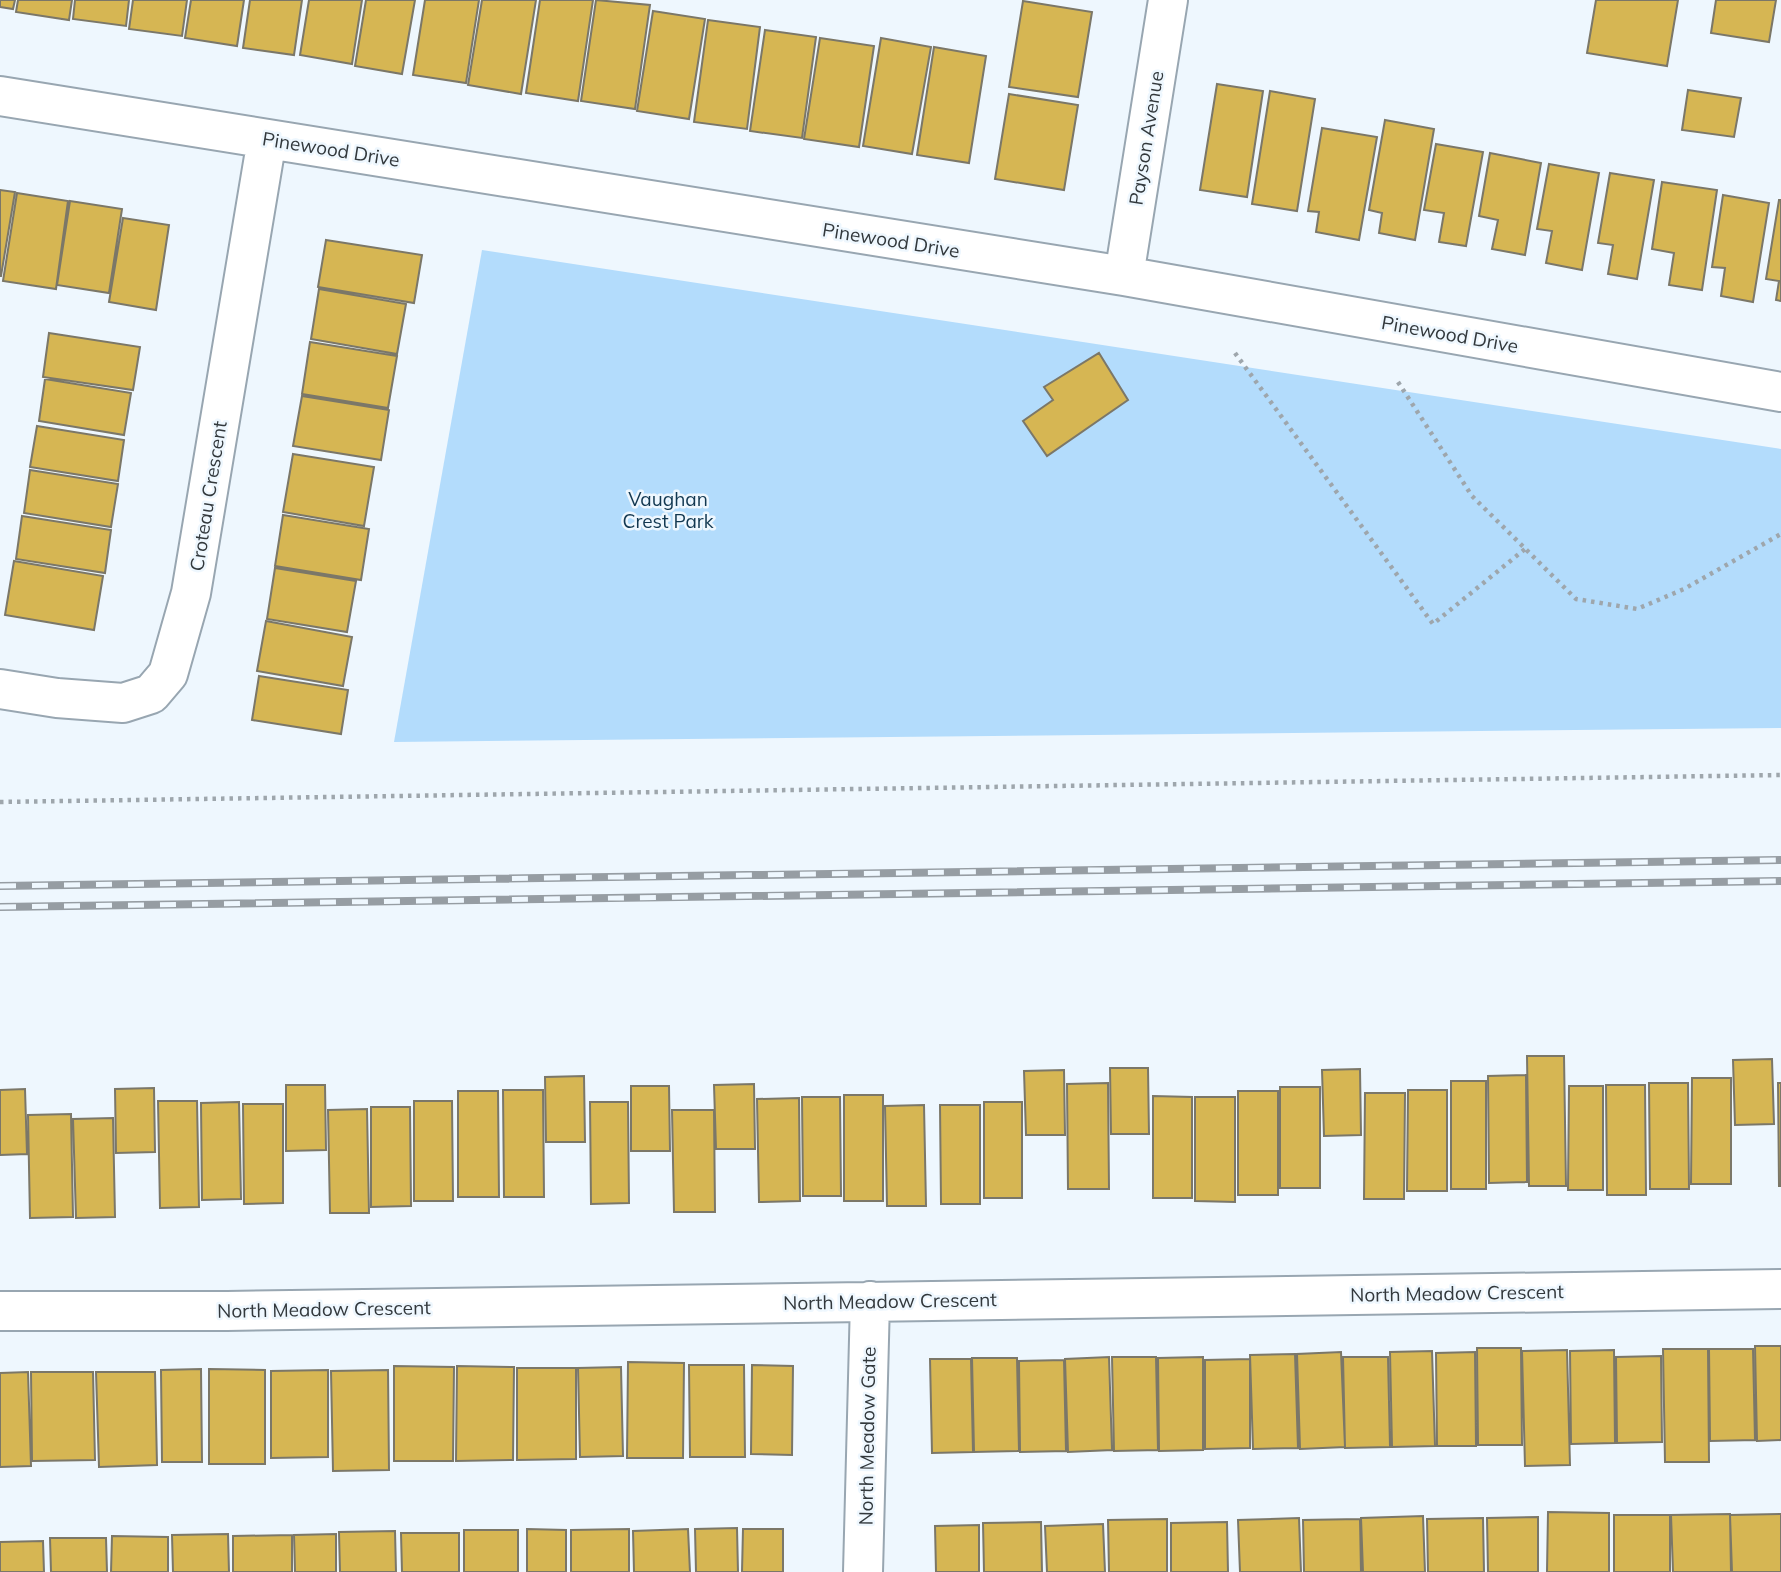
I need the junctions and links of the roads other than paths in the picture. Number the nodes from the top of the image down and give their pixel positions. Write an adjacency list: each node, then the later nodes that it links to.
1 (1168, 0): 4 (street, Payson Avenue)
2 (0, 96): 3 (street, Pinewood Drive)
3 (267, 139): 4 (street, Pinewood Drive); 6 (street, Croteau Crescent)
4 (1124, 276): 5 (street, Pinewood Drive)
5 (1781, 392)
6 (0, 689)
7 (1781, 1289): 8 (street, North Meadow Crescent)
8 (870, 1301): 9 (street, North Meadow Crescent); 10 (street, North Meadow Gate)
9 (0, 1311)
10 (863, 1572)

